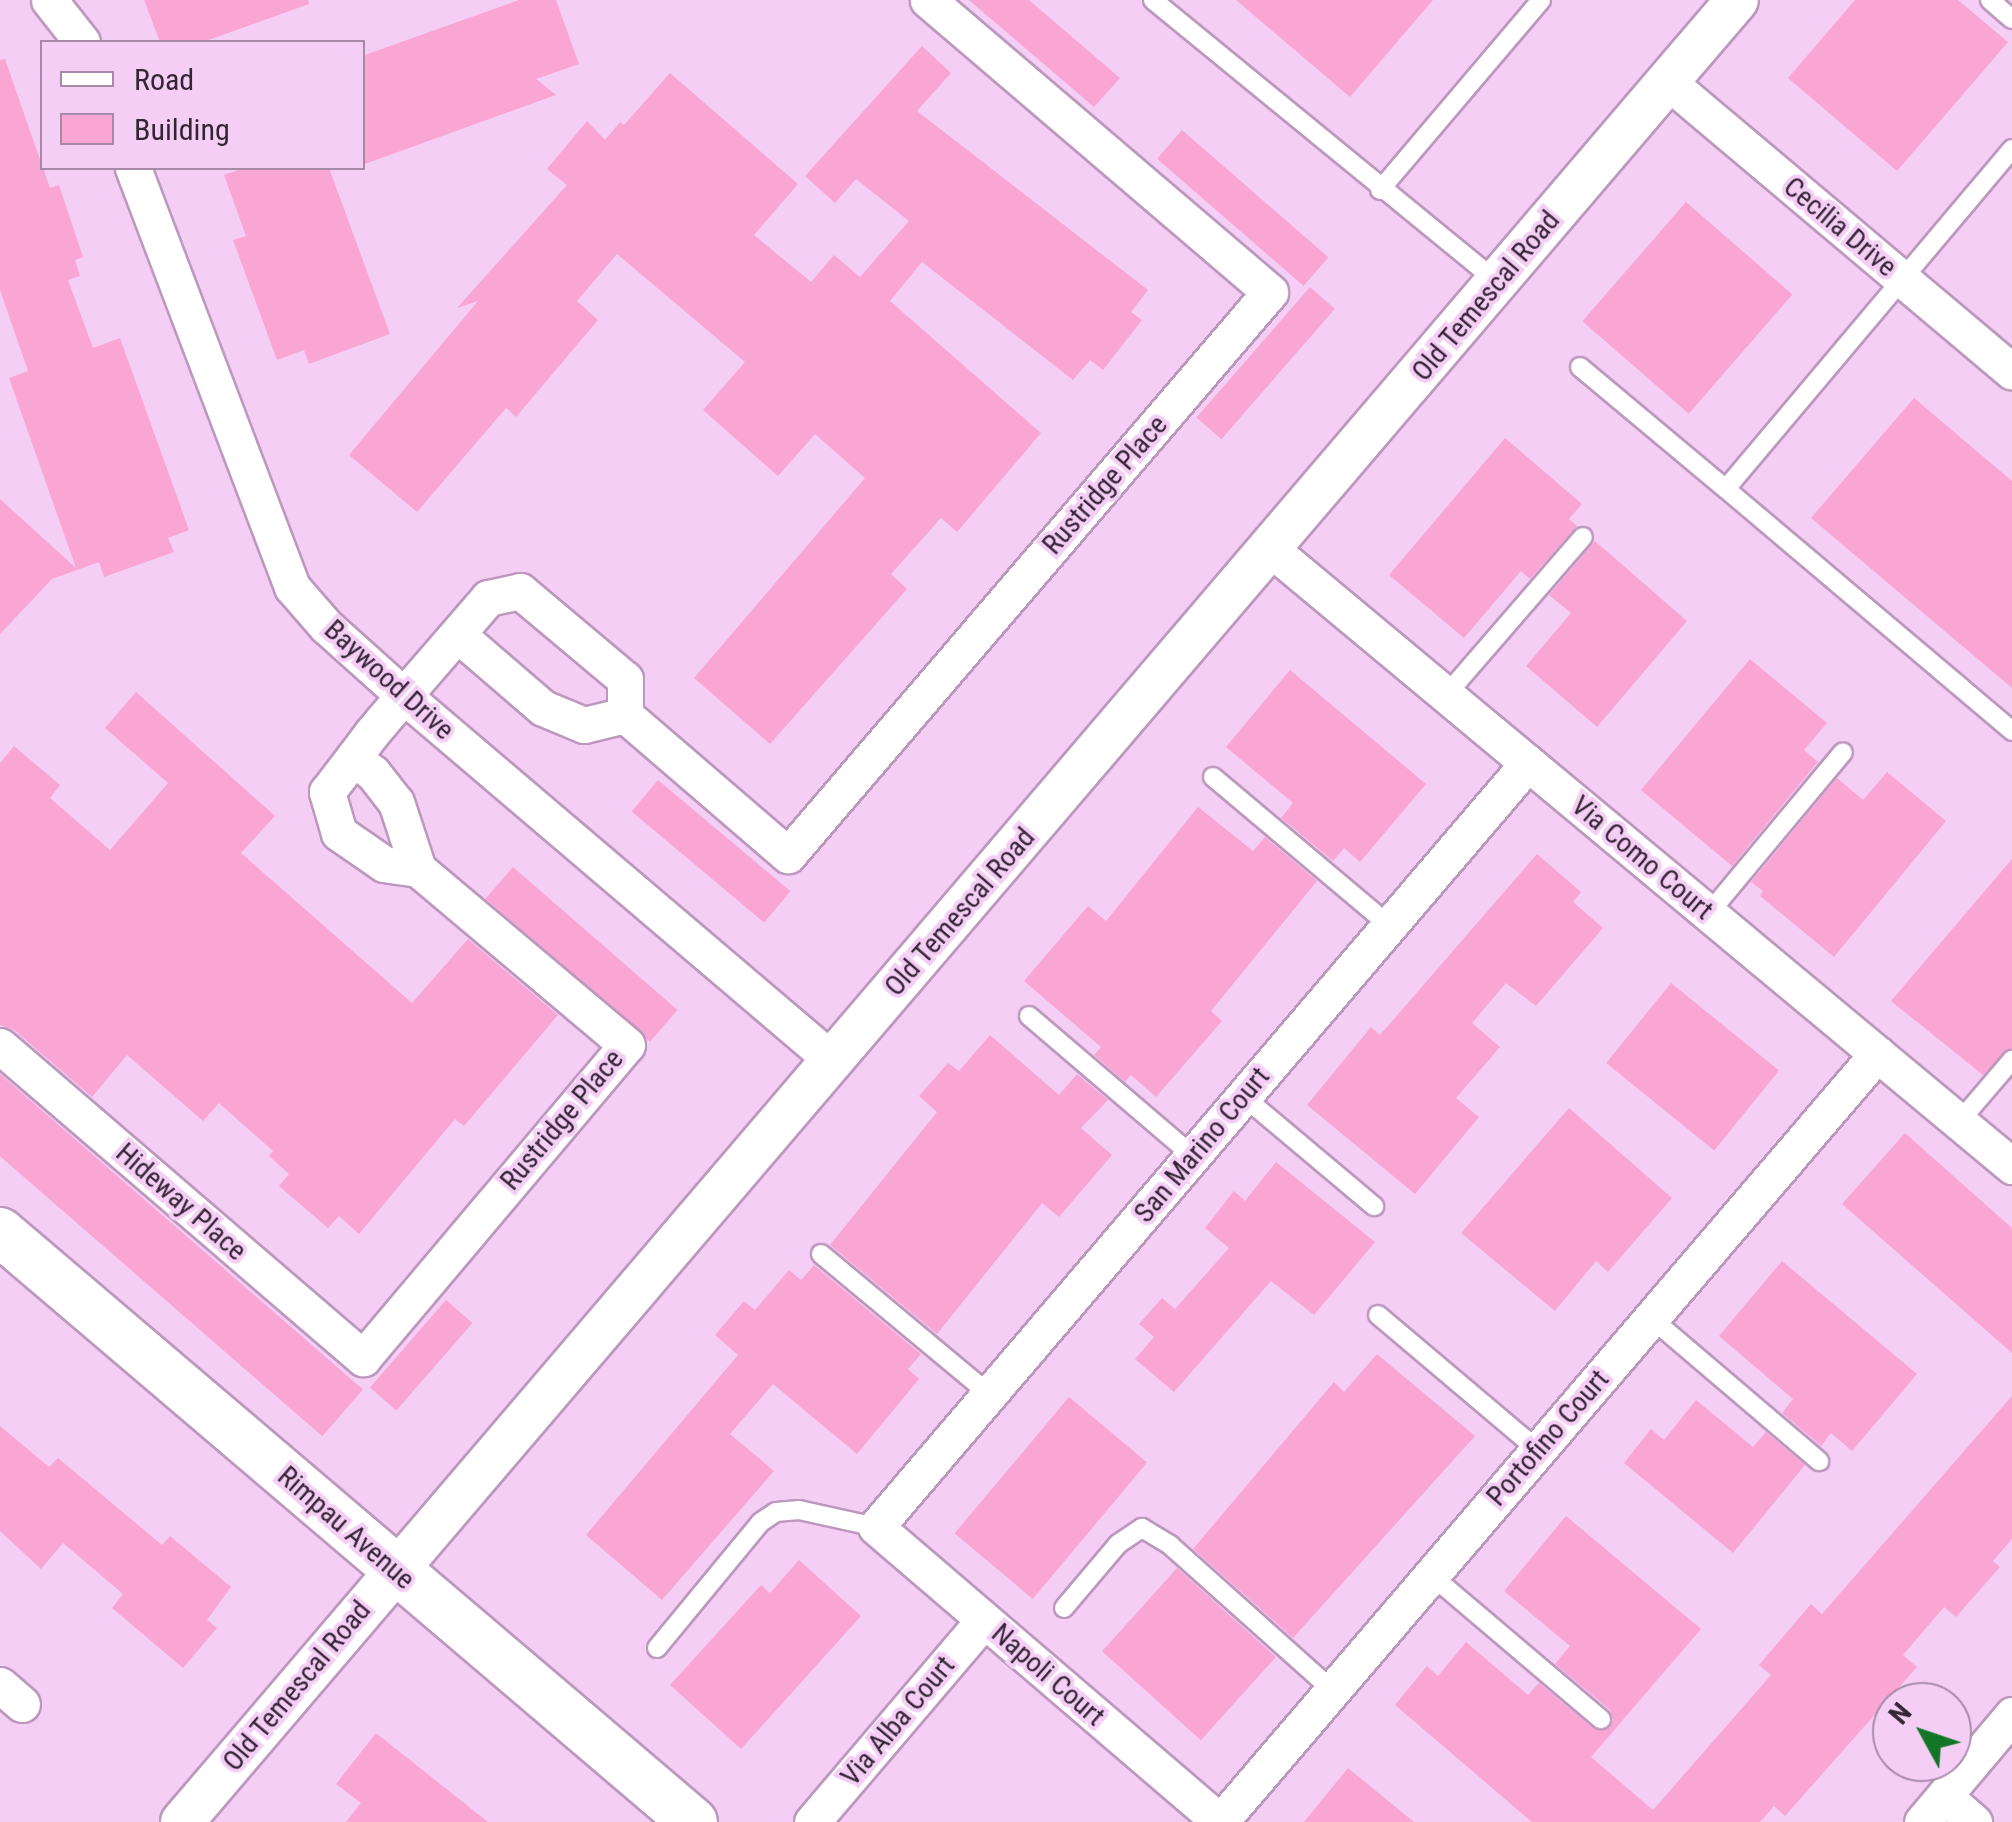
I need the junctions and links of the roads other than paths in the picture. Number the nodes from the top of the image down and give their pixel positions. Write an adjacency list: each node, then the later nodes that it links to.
1 (49, 0): 8 (street)
2 (928, 0): 23 (street, Rustridge Place)
3 (1153, 0): 12 (lane)
4 (1542, 0): 12 (lane)
5 (1737, 0): 9 (street, Old Temescal Road)
6 (1990, 0): 7 (lane)
7 (2012, 19)
8 (80, 40)
9 (1667, 81): 13 (street, Cecilia Drive); 14 (street, Old Temescal Road)
10 (2012, 149): 13 (lane)
11 (134, 170): 21 (street, Baywood Drive)
12 (1380, 190): 14 (lane)
13 (1902, 279): 16 (street, Cecilia Drive); 17 (lane)
14 (1498, 282): 19 (street, Old Temescal Road)
15 (1580, 367): 17 (lane)
16 (2012, 372)
17 (1726, 488): 24 (lane)
18 (1583, 537): 22 (lane)
19 (1272, 550): 22 (street, Via Como Court); 35 (street, Old Temescal Road)
20 (457, 634): 21 (street, Rustridge Place); 23 (street); 23 (street, Rustridge Place)
21 (403, 695): 26 (street, Rustridge Place); 35 (street, Baywood Drive)
22 (1446, 695): 27 (street, Via Como Court)
23 (624, 715)
24 (2012, 731)
25 (1843, 752): 30 (lane)
26 (353, 758): 29 (street); 29 (street, Rustridge Place)
27 (1528, 763): 30 (street, Via Como Court); 31 (street, San Marino Court)
28 (1213, 777): 31 (lane)
29 (418, 869): 46 (street, Rustridge Place)
30 (1709, 913): 34 (street, Via Como Court)
31 (1389, 925): 37 (street, San Marino Court)
32 (1028, 1016): 39 (lane)
33 (0, 1046): 46 (street, Hideway Place)
34 (1877, 1054): 38 (street, Via Como Court); 45 (street, Portofino Court)
35 (832, 1060): 51 (street, Old Temescal Road)
36 (2012, 1060): 38 (lane)
37 (1244, 1096): 39 (street, San Marino Court); 41 (lane)
38 (1959, 1122): 40 (street, Via Como Court)
39 (1193, 1156): 47 (street, San Marino Court)
40 (2012, 1166)
41 (1374, 1206)
42 (0, 1232): 51 (main road, Rimpau Avenue)
43 (822, 1254): 47 (lane)
44 (1378, 1315): 48 (lane)
45 (1650, 1318): 48 (street, Portofino Court); 49 (lane)
46 (363, 1358)
47 (989, 1394): 50 (street, San Marino Court)
48 (1538, 1450): 52 (street, Portofino Court)
49 (1819, 1461)
50 (876, 1527): 54 (street, Napoli Court); 55 (lane)
51 (395, 1570): 60 (street, Old Temescal Road); 61 (main road, Rimpau Avenue)
52 (1431, 1574): 56 (street, Portofino Court); 58 (lane)
53 (1064, 1608): 56 (lane)
54 (984, 1620): 62 (street, Via Alba Court); 63 (street, Napoli Court)
55 (657, 1648)
56 (1332, 1690): 63 (street, Portofino Court)
57 (2012, 1716): 59 (street)
58 (1601, 1720)
59 (1933, 1809): 64 (street)
60 (183, 1822)
61 (693, 1822)
62 (812, 1822)
63 (1220, 1822)
64 (1974, 1822)

